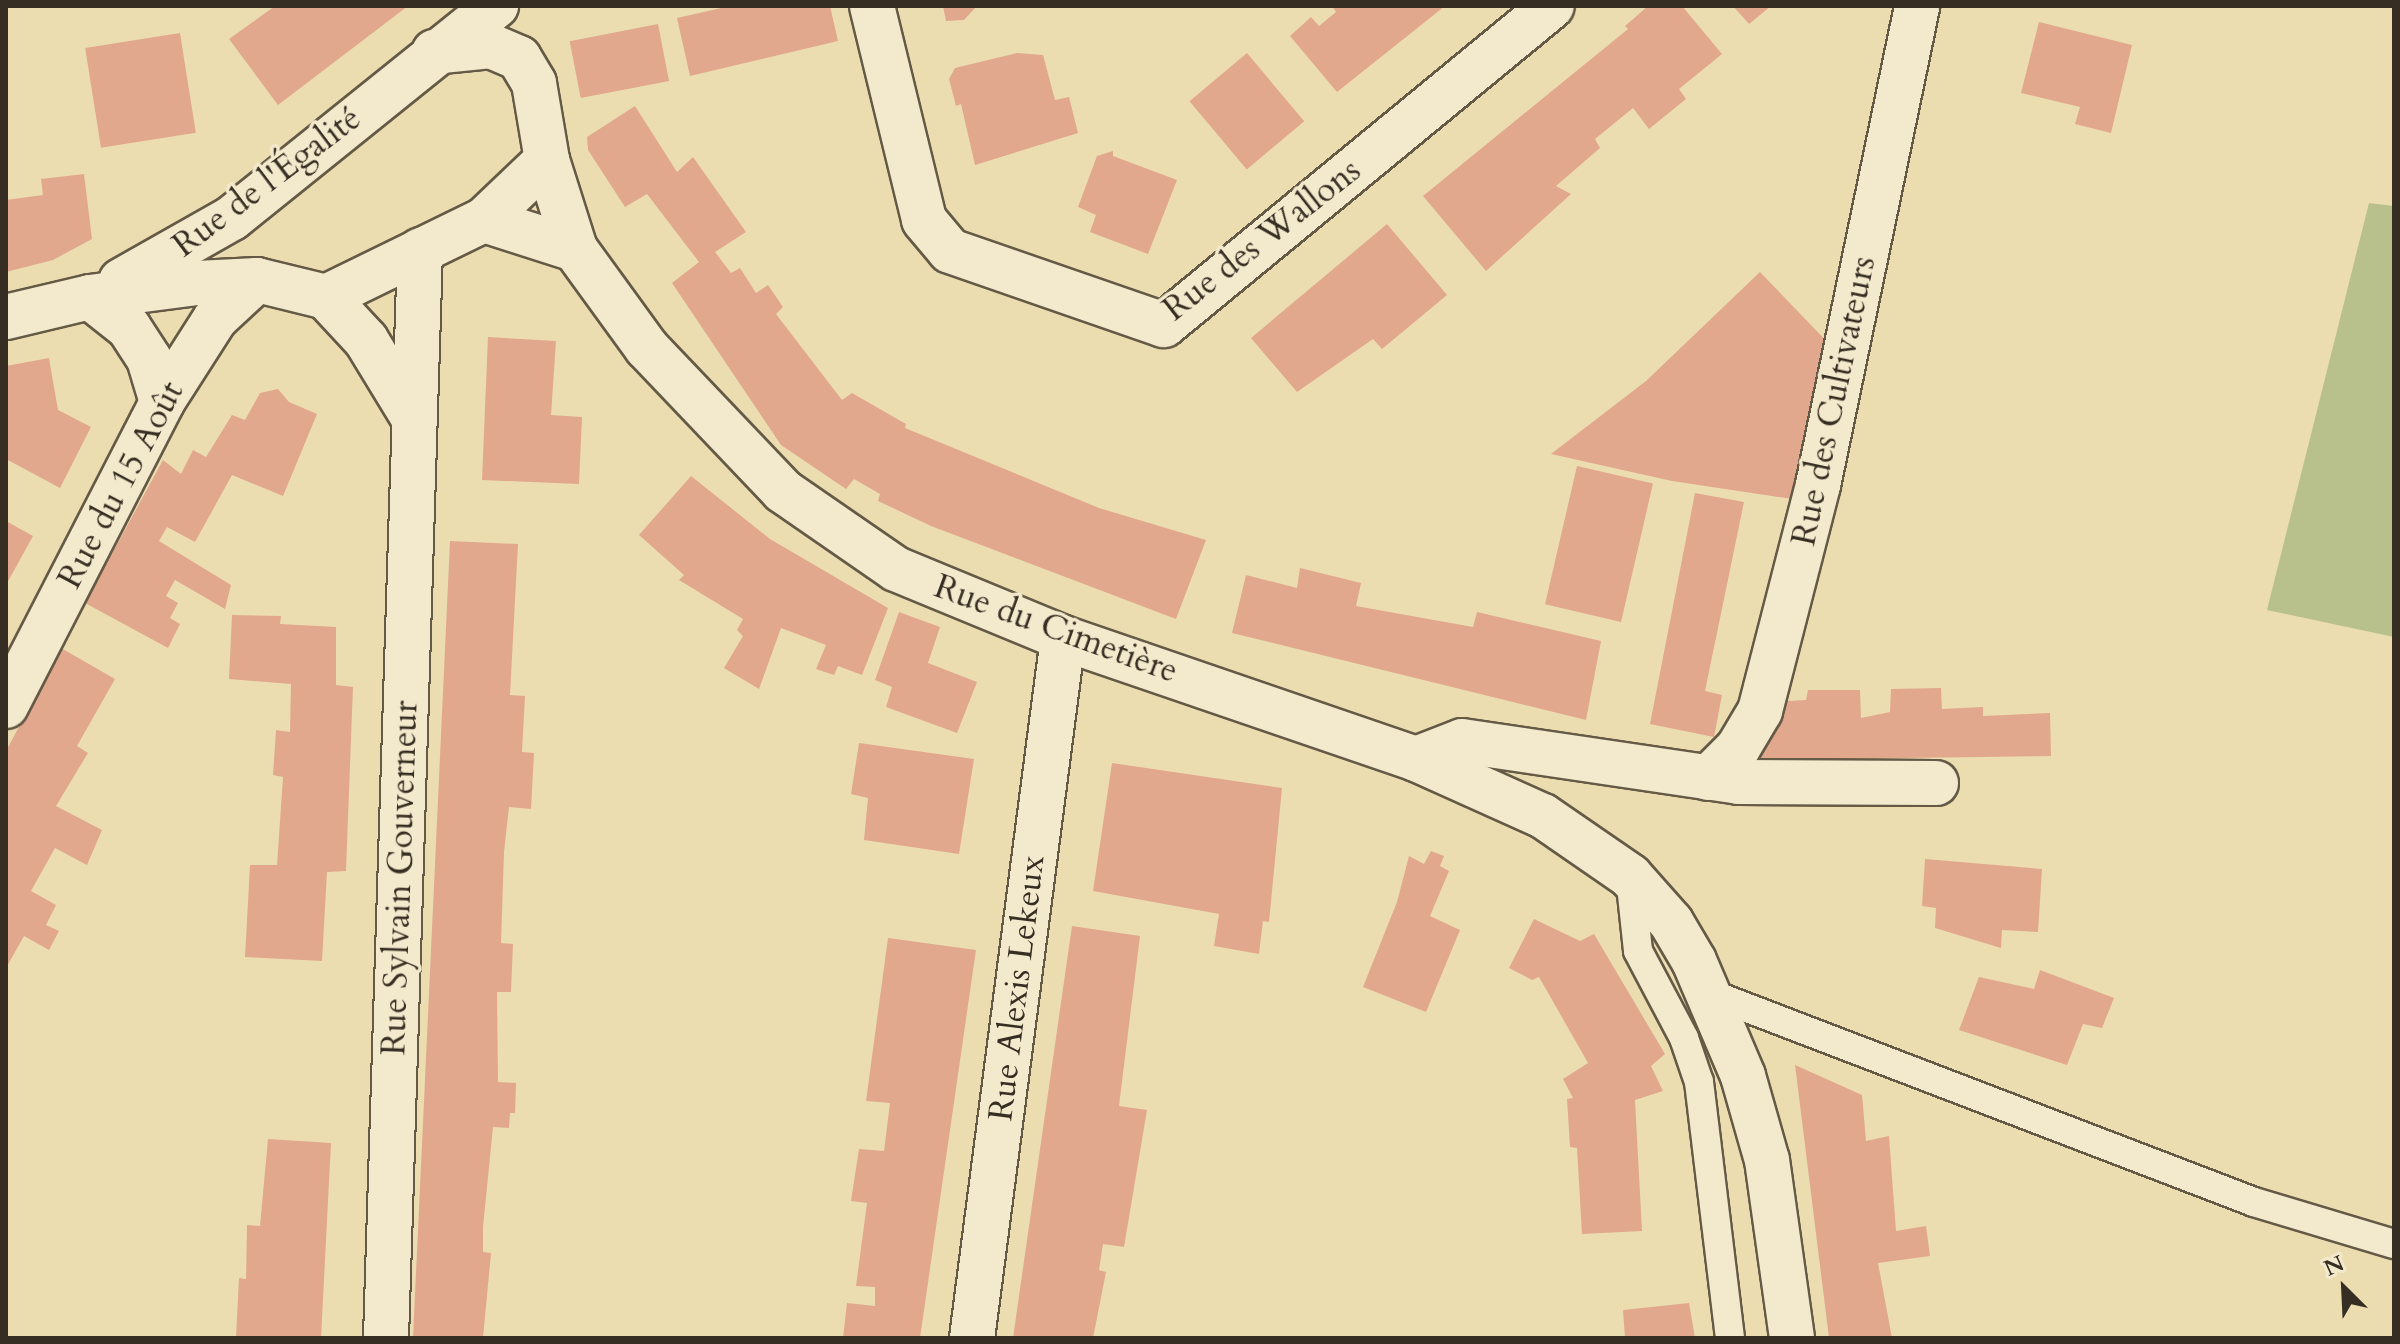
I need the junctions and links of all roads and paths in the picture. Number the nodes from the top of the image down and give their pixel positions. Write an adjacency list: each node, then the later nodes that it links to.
1 (496, 6): 6 (street, Rue de l'Égalité)
2 (519, 6): 7 (street)
3 (872, 6): 4 (street, Rue des Wallons)
4 (1552, 6)
5 (1917, 6): 22 (street, Rue des Cultivateurs)
6 (434, 52): 7 (street); 9 (street, Rue de l'Égalité)
7 (534, 83): 8 (street)
8 (547, 160): 10 (street); 11 (street, Rue du Cimetière)
9 (232, 218): 13 (street); 14 (street, Rue de l'Égalité)
10 (484, 220): 11 (street); 12 (street)
11 (575, 249): 19 (street, Rue du Cimetière)
12 (420, 251): 15 (street); 18 (street, Rue Sylvain Gouverneur)
13 (257, 280): 14 (street, Rue de l'Égalité); 15 (street); 17 (street, Rue du 15 Août)
14 (90, 297): 16 (street, Rue de l'Égalité); 17 (street)
15 (326, 297): 18 (street)
16 (6, 317)
17 (162, 402): 20 (street, Rue du 15 Août)
18 (414, 419): 27 (street, Rue Sylvain Gouverneur)
19 (1063, 638): 21 (street, Rue du Cimetière); 28 (street, Rue Alexis Lekeux)
20 (6, 706)
21 (1416, 759): 22 (street); 24 (street, Rue du Cimetière)
22 (1708, 778): 23 (street)
23 (1936, 783)
24 (1630, 876): 25 (street, Rue du Cimetière); 29 (lane)
25 (1711, 994): 26 (lane); 30 (street, Rue du Cimetière)
26 (2394, 1244)
27 (386, 1338)
28 (972, 1338)
29 (1730, 1338)
30 (1792, 1338)

